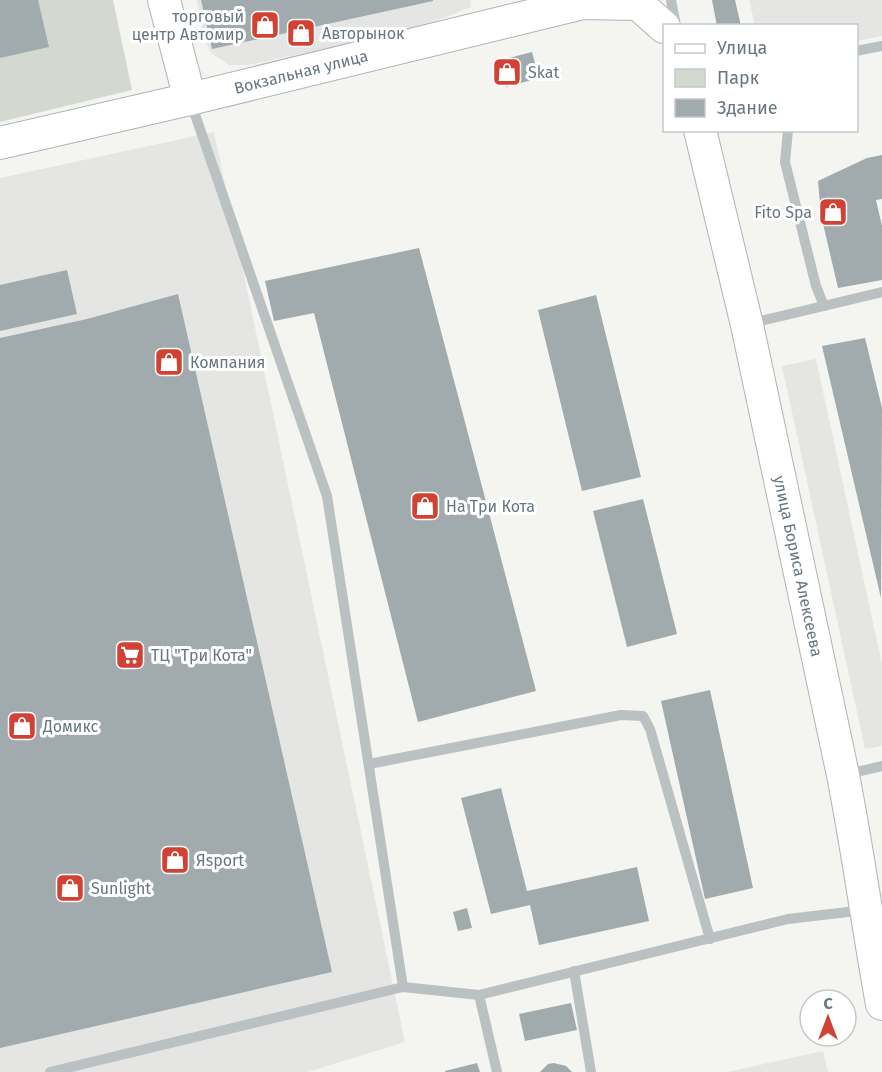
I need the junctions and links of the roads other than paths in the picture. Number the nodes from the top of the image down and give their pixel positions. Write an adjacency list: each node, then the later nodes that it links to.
1 (164, 0): 8 (main road)
2 (671, 0): 4 (lane)
3 (638, 2): 5 (main road, Вокзальная улица); 8 (main road, Вокзальная улица)
4 (676, 24)
5 (663, 26)
6 (882, 46): 7 (lane)
7 (858, 51)
8 (190, 99): 11 (main road, Вокзальная улица); 15 (lane)
9 (700, 132): 14 (main road, улица Бориса Алексеева)
10 (788, 132): 13 (lane)
11 (0, 143)
12 (882, 292): 13 (lane)
13 (824, 306): 14 (lane)
14 (747, 325): 17 (main road, улица Бориса Алексеева)
15 (369, 764): 19 (lane); 21 (lane)
16 (882, 766): 17 (lane)
17 (843, 775): 18 (main road, улица Бориса Алексеева)
18 (865, 910): 19 (lane); 23 (main road, улица Бориса Алексеева)
19 (710, 939): 20 (lane)
20 (574, 970): 22 (lane); 27 (lane)
21 (403, 987): 22 (lane); 24 (lane)
22 (479, 995): 26 (lane)
23 (882, 1004)
24 (62, 1071): 25 (lane)
25 (50, 1072)
26 (497, 1072)
27 (591, 1072)

